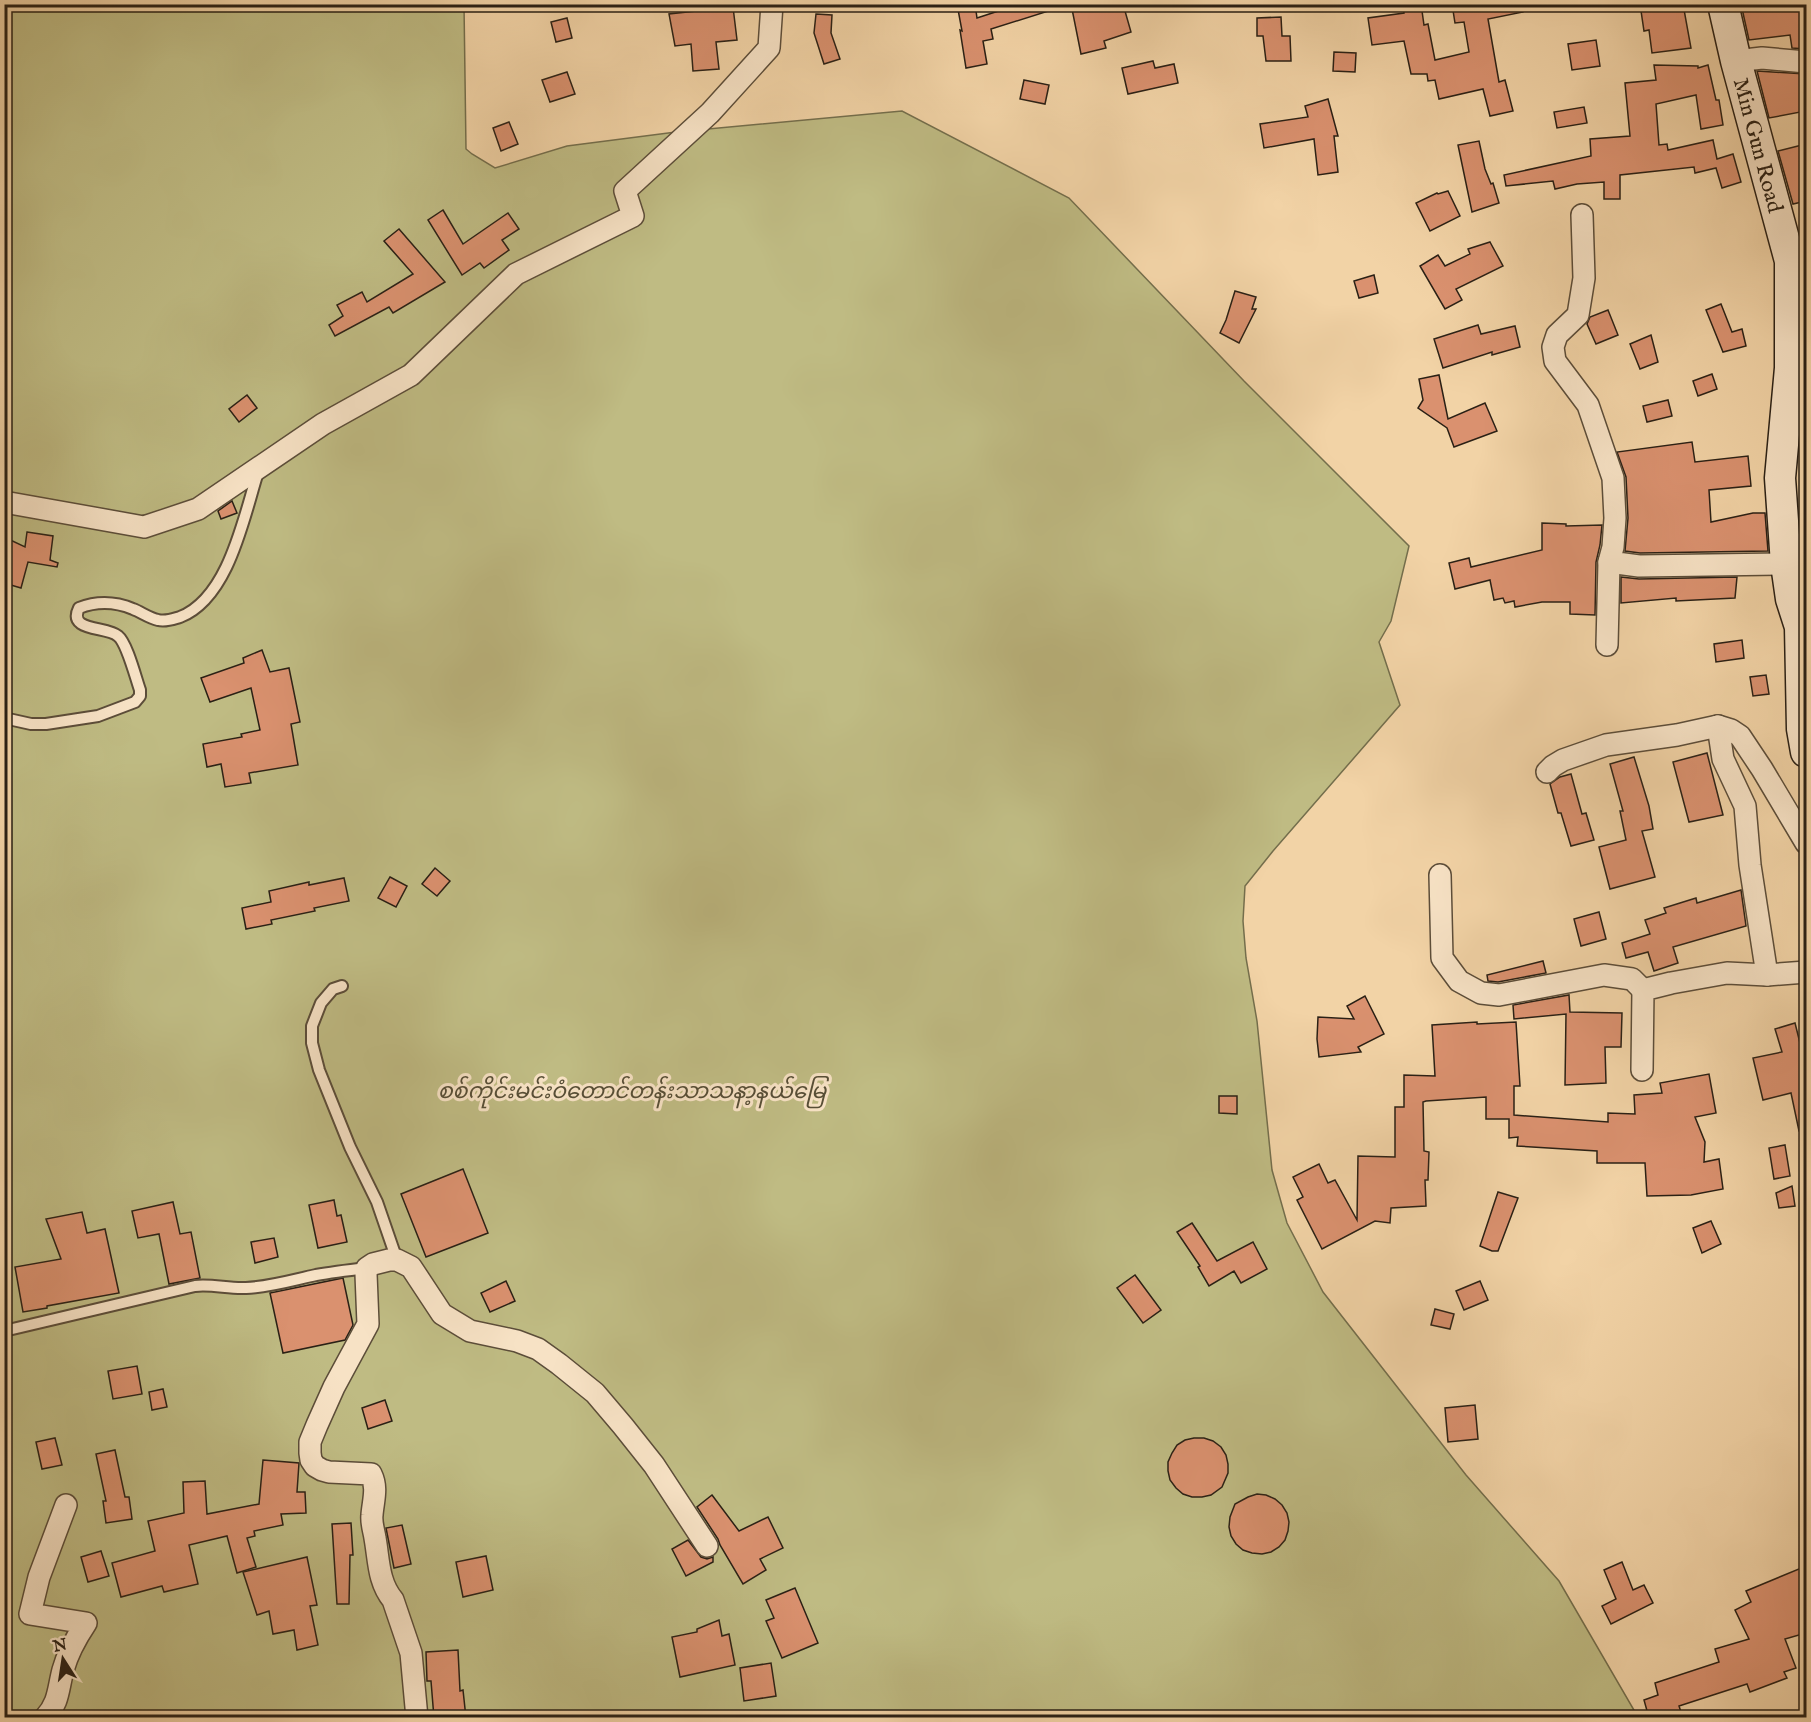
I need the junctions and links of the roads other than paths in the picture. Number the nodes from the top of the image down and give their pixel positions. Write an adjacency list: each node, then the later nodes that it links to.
1 (772, 4): 7 (street)
2 (1723, 4): 3 (street, Min Gun Road)
3 (1736, 62): 4 (street); 6 (street, Min Gun Road)
4 (1806, 62)
5 (1582, 215): 9 (street)
6 (1798, 261): 10 (street, Min Gun Road)
7 (260, 468): 8 (street); 13 (lane)
8 (4, 502)
9 (1609, 561): 10 (street); 12 (street)
10 (1786, 564): 11 (street, Min Gun Road)
11 (1803, 627): 15 (street, Min Gun Road)
12 (1607, 645)
13 (4, 718)
14 (1718, 726): 16 (street); 17 (street); 20 (street)
15 (1806, 752)
16 (1547, 772)
17 (1806, 843)
18 (1440, 875): 22 (street)
19 (1806, 972): 20 (street)
20 (1767, 975): 22 (street)
21 (342, 986): 24 (lane)
22 (1643, 990): 23 (street)
23 (1642, 1070)
24 (397, 1260): 25 (street); 28 (street)
25 (367, 1268): 26 (lane); 30 (street)
26 (4, 1331)
27 (66, 1504): 29 (street)
28 (707, 1546)
29 (45, 1718)
30 (417, 1718)

